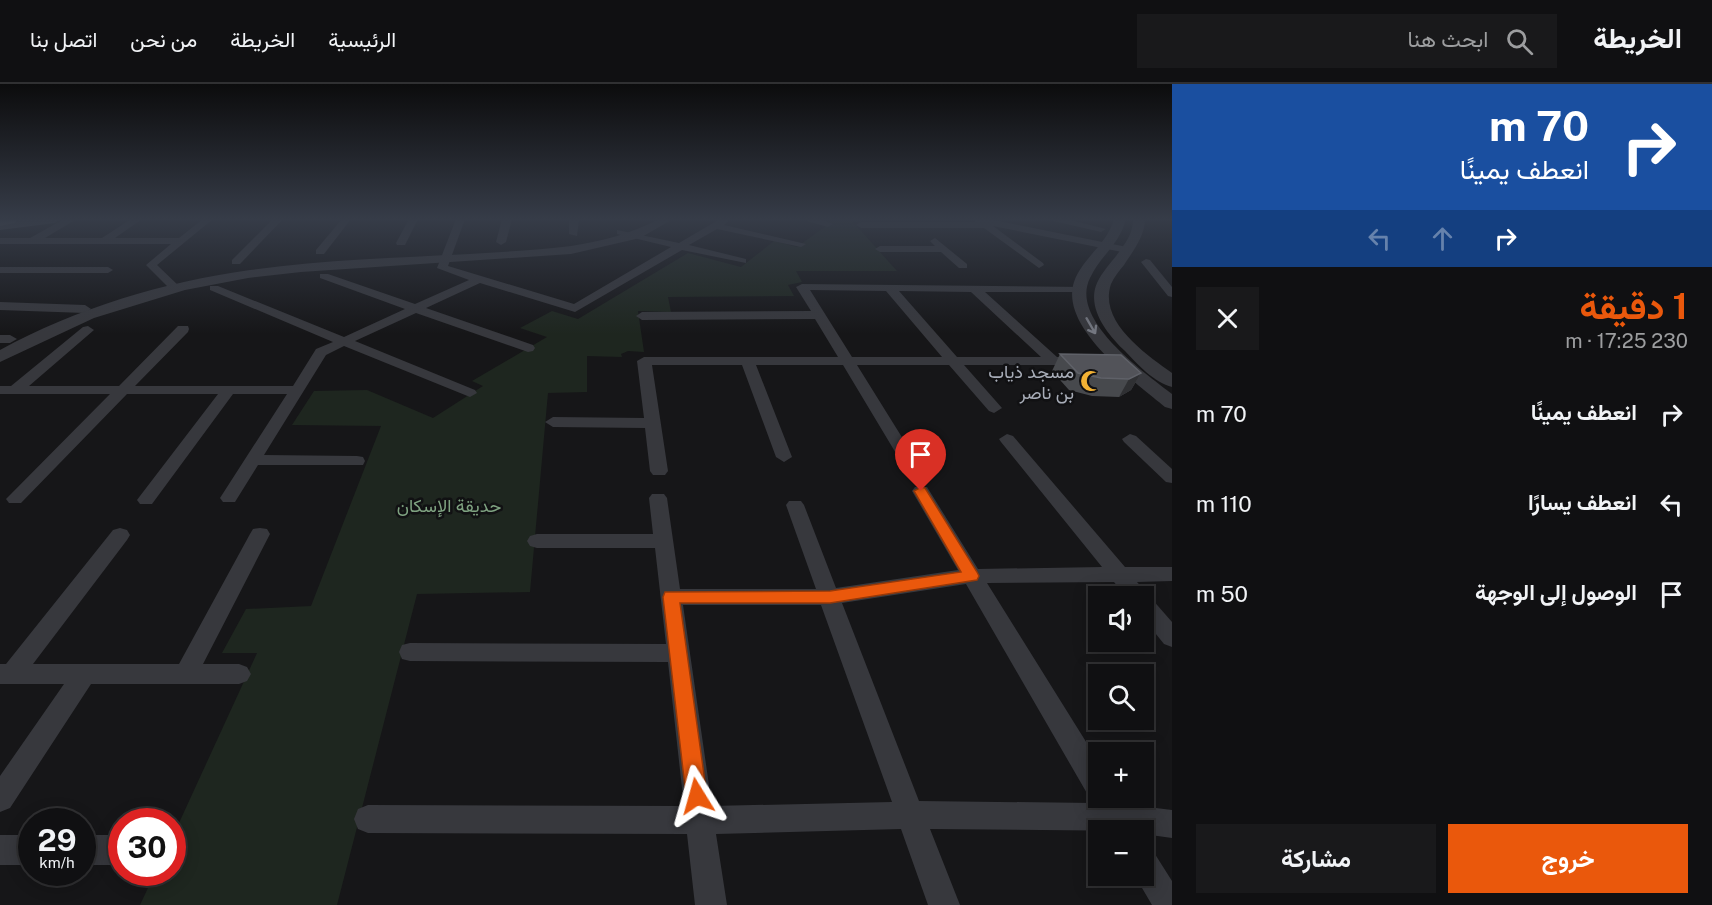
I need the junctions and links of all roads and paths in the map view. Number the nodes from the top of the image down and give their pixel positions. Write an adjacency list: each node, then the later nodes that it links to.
1 (161, 257): 20 (street)
2 (241, 257): 12 (street)
3 (430, 257): 20 (street)
4 (446, 257): 19 (street)
5 (662, 257): 19 (street)
6 (727, 257): 11 (street)
7 (953, 257): 15 (street)
8 (1029, 257): 14 (street)
9 (1097, 257): 24 (street)
10 (1122, 257): 42 (street)
11 (742, 261)
12 (236, 262)
13 (1146, 262): 25 (street)
14 (1039, 265)
15 (963, 266)
16 (0, 270): 17 (street)
17 (108, 270)
18 (324, 276): 28 (street)
19 (480, 279): 28 (street)
20 (172, 285): 27 (street); 36 (street)
21 (214, 288): 34 (street)
22 (890, 288): 23 (street); 29 (street); 39 (street)
23 (974, 288): 24 (street); 40 (street)
24 (1080, 289): 41 (street, one-way to 41)
25 (1172, 294)
26 (0, 306): 27 (street)
27 (85, 309): 33 (street)
28 (416, 309): 34 (street); 35 (street)
29 (819, 315): 30 (street); 38 (street)
30 (642, 316)
31 (183, 329): 45 (street)
32 (88, 330): 44 (street)
33 (3, 340)
34 (345, 341): 47 (street); 48 (street)
35 (528, 348)
36 (0, 357)
37 (747, 361): 38 (street); 53 (street); 57 (street)
38 (848, 361): 39 (street); 56 (street)
39 (953, 361): 40 (street); 51 (street)
40 (1053, 361): 41 (street)
41 (1120, 361): 42 (street); 50 (street)
42 (1145, 361): 43 (street)
43 (1172, 382)
44 (8, 390): 45 (street); 49 (street)
45 (123, 390): 46 (street); 65 (street)
46 (229, 390): 47 (street); 66 (street)
47 (297, 390): 58 (street)
48 (470, 393)
49 (0, 402)
50 (1172, 403)
51 (994, 408)
52 (553, 422): 53 (street)
53 (653, 423): 60 (street)
54 (1007, 439): 73 (street)
55 (1130, 439): 61 (street)
56 (905, 454)
57 (784, 457)
58 (253, 460): 59 (street); 63 (street)
59 (357, 461)
60 (659, 471)
61 (1172, 478)
62 (921, 491): 74 (street)
63 (229, 498)
64 (658, 498): 71 (street)
65 (15, 499)
66 (146, 500)
67 (795, 504): 77 (street)
68 (260, 534): 84 (street)
69 (120, 535): 82 (street)
70 (537, 541): 71 (street)
71 (663, 541): 76 (street)
72 (1172, 574): 73 (street)
73 (1120, 575): 74 (street); 75 (street)
74 (971, 576): 77 (street); 86 (street)
75 (1129, 586)
76 (671, 597): 77 (street); 81 (street)
77 (830, 597): 88 (street)
78 (1154, 616): 79 (street)
79 (1172, 638)
80 (410, 652): 81 (street)
81 (678, 653): 91 (street)
82 (6, 674): 83 (street)
83 (84, 674): 84 (street); 87 (street)
84 (186, 674): 85 (street)
85 (239, 674)
86 (1088, 769)
87 (0, 799)
88 (910, 815): 89 (street); 91 (street); 97 (street)
89 (1116, 815): 92 (street)
90 (368, 819): 91 (street)
91 (700, 820): 96 (street)
92 (1172, 824)
93 (0, 850): 94 (street)
94 (18, 850)
95 (1154, 880): 98 (street)
96 (711, 905)
97 (944, 905)
98 (1169, 905)

